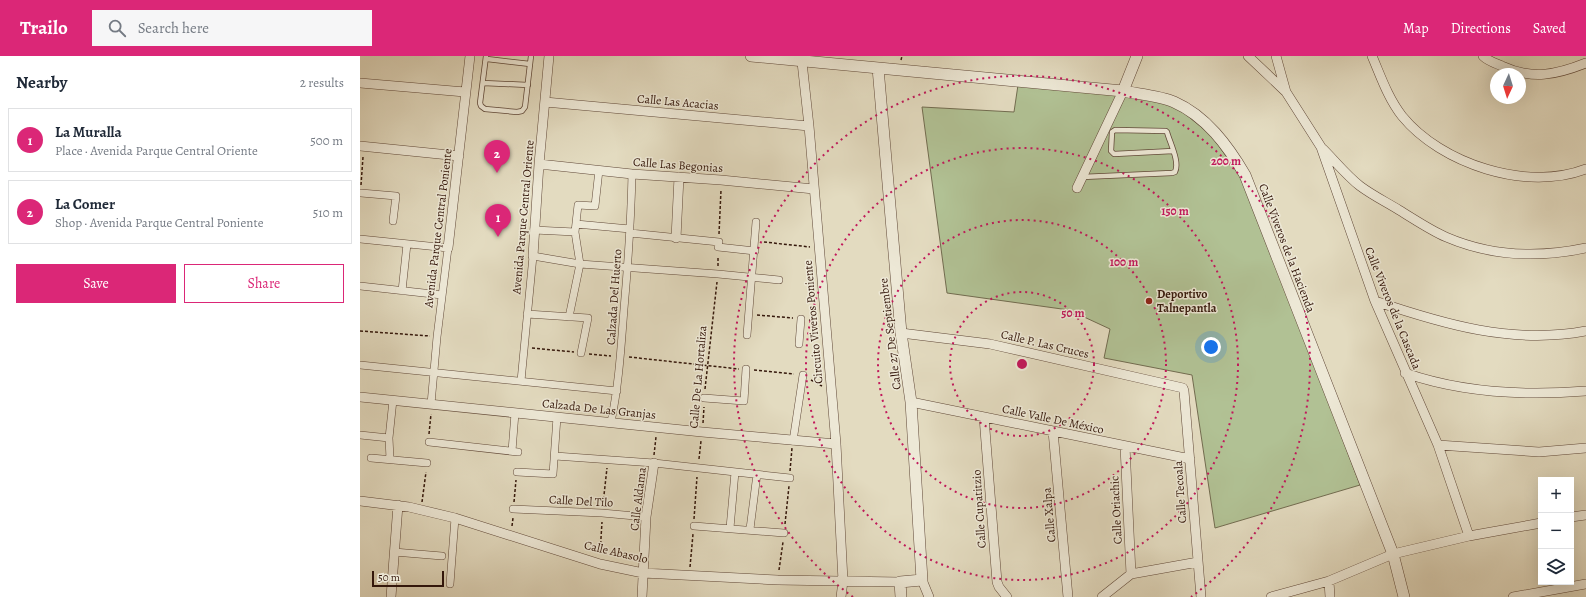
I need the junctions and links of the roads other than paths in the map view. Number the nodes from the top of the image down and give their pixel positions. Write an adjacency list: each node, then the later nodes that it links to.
1 (470, 56): 19 (street, Avenida Parque Central Poniente)
2 (531, 56): 13 (lane)
3 (549, 56): 21 (street, Avenida Parque Central Oriente)
4 (751, 56): 11 (street, Calle Viveros de la Hacienda)
5 (1137, 56): 18 (street)
6 (1248, 56): 20 (street, Calle Viveros de la Cascada)
7 (1276, 56): 20 (street, Calle Viveros de la Cascada)
8 (1372, 56): 28 (street)
9 (1482, 56): 12 (street)
10 (487, 57): 13 (lane); 16 (lane)
11 (802, 62): 14 (street, Calle Viveros de la Hacienda); 22 (street, Circuito Viveros Poniente)
12 (1586, 63)
13 (530, 64): 17 (lane)
14 (878, 68): 18 (street, Calle Viveros de la Hacienda); 61 (street, Calle 27 De Septiembre)
15 (360, 83): 19 (street)
16 (483, 83): 17 (lane); 17 (lane)
17 (528, 85)
18 (1123, 91): 32 (street); 116 (street, Calle Viveros de la Hacienda)
19 (466, 92): 26 (street, Avenida Parque Central Poniente)
20 (1286, 92): 24 (street, Calle Viveros de la Cascada)
21 (545, 102): 22 (street, Calle Las Acacias); 27 (street, Avenida Parque Central Oriente)
22 (809, 126): 34 (street, Circuito Viveros Poniente)
23 (362, 146): 26 (street)
24 (1321, 147): 46 (street); 56 (street, Calle Viveros de la Cascada)
25 (1173, 151): 25 (lane); 32 (lane)
26 (459, 156): 45 (street, Avenida Parque Central Poniente)
27 (539, 164): 29 (street, Calle Las Begonias); 39 (street, Avenida Parque Central Oriente)
28 (1586, 169)
29 (598, 170): 30 (street, Calle Las Begonias); 38 (street)
30 (632, 174): 31 (street, Calle Las Begonias); 40 (street, Calzada Del Huerto)
31 (679, 177): 34 (street, Calle Las Begonias); 42 (street)
32 (1082, 177): 33 (street)
33 (1077, 188)
34 (814, 189): 88 (street, Circuito Viveros Poniente)
35 (361, 193): 36 (street)
36 (393, 221)
37 (756, 222): 47 (street)
38 (576, 224): 40 (street); 41 (street)
39 (534, 230): 41 (street); 48 (street, Avenida Parque Central Oriente)
40 (630, 231): 42 (street); 50 (street, Calzada Del Huerto)
41 (575, 232): 49 (street)
42 (676, 238): 47 (street)
43 (360, 239): 44 (street)
44 (408, 244): 45 (street); 54 (street)
45 (448, 248): 55 (street, Avenida Parque Central Poniente)
46 (1586, 248)
47 (755, 251): 51 (street)
48 (533, 256): 49 (street); 57 (street, Avenida Parque Central Oriente)
49 (580, 264): 50 (street); 58 (street)
50 (628, 267): 51 (street); 72 (street, Calzada Del Huerto)
51 (753, 278): 52 (street); 62 (street)
52 (779, 280)
53 (360, 286): 54 (street)
54 (402, 291): 55 (street)
55 (442, 295): 67 (street, Avenida Parque Central Poniente)
56 (1375, 301): 60 (street); 68 (street, Calle Viveros de la Cascada)
57 (527, 314): 58 (street); 70 (street, Avenida Parque Central Oriente)
58 (568, 317): 64 (street)
59 (801, 319): 63 (street)
60 (1586, 331)
61 (901, 333): 71 (street, Calle P. Las Cruces); 77 (street, Calle 27 De Septiembre)
62 (747, 335)
63 (799, 344)
64 (581, 353)
65 (360, 365): 67 (street)
66 (746, 369): 75 (street)
67 (434, 372): 70 (street); 78 (street, Avenida Parque Central Poniente)
68 (1405, 373): 73 (street); 89 (street, Calle Viveros de la Cascada)
69 (804, 376): 86 (street)
70 (521, 381): 72 (street)
71 (1182, 387): 95 (street, Calle Tecoala)
72 (617, 391): 82 (street, Calzada Del Huerto)
73 (1586, 391)
74 (360, 397): 76 (street, Calzada De Las Granjas)
75 (704, 398)
76 (393, 400): 78 (street, Calzada De Las Granjas); 85 (street)
77 (911, 402): 81 (street, Calle Valle De México); 121 (street, Calle 27 De Septiembre)
78 (431, 404): 79 (street, Calzada De Las Granjas)
79 (516, 413): 80 (street, Calzada De Las Granjas); 87 (street)
80 (557, 417): 82 (street, Calzada De Las Granjas); 92 (street)
81 (984, 417): 83 (street, Calle Valle De México); 133 (street, Calle Cupatitzio)
82 (611, 422): 86 (street, Calzada De Las Granjas)
83 (1053, 431): 90 (street, Calle Valle De México); 134 (street, Calle Xalpa)
84 (360, 435): 85 (street)
85 (389, 438): 94 (street)
86 (793, 441): 88 (street, Calzada De Las Granjas)
87 (429, 442)
88 (836, 444): 122 (street, Circuito Viveros Poniente)
89 (1438, 445): 91 (street); 114 (street, Calle Viveros de la Cascada)
90 (1124, 446): 95 (street, Calle Valle De México); 120 (street, Calle Oriachic)
91 (1586, 448)
92 (555, 456): 97 (street); 98 (street)
93 (371, 458): 94 (street)
94 (390, 459): 96 (street)
95 (1190, 459): 118 (street, Calle Tecoala)
96 (427, 463)
97 (654, 463): 99 (street); 106 (street, Calle Aldama)
98 (517, 472)
99 (735, 472): 100 (street); 111 (street)
100 (757, 474): 101 (street); 112 (street)
101 (790, 478)
102 (360, 501): 103 (street, Calle Abasolo)
103 (398, 505): 108 (street, Calle Abasolo); 115 (street)
104 (513, 509): 106 (street, Calle Del Tilo)
105 (1586, 515): 107 (street)
106 (646, 517): 119 (street, Calle Aldama)
107 (1574, 517)
108 (455, 518): 119 (street, Calle Abasolo); 125 (street)
109 (1538, 524): 114 (street)
110 (694, 526): 111 (street)
111 (730, 528): 112 (street)
112 (750, 529): 113 (street)
113 (784, 533)
114 (1469, 536): 116 (street)
115 (394, 552): 117 (street); 128 (street)
116 (1394, 554): 123 (street); 139 (street, Calle Viveros de la Hacienda)
117 (442, 556)
118 (1198, 562): 120 (street); 136 (street, Calle Tecoala)
119 (643, 573): 122 (street, Calle Abasolo); 129 (street, Calle Aldama)
120 (1131, 574): 135 (street)
121 (922, 580): 124 (street, Calle Abasolo); 132 (street, Calle 27 De Septiembre)
122 (843, 581): 124 (street, Calle Abasolo); 130 (street, Circuito Viveros Poniente)
123 (1329, 581): 137 (street); 138 (street)
124 (900, 582): 131 (street)
125 (450, 584)
126 (1586, 584): 127 (street)
127 (1554, 594): 140 (street)
128 (391, 597)
129 (642, 597)
130 (841, 597)
131 (902, 597)
132 (929, 597)
133 (1007, 597)
134 (1068, 597)
135 (1102, 597)
136 (1201, 597)
137 (1271, 597)
138 (1330, 597)
139 (1404, 597)
140 (1513, 597)

